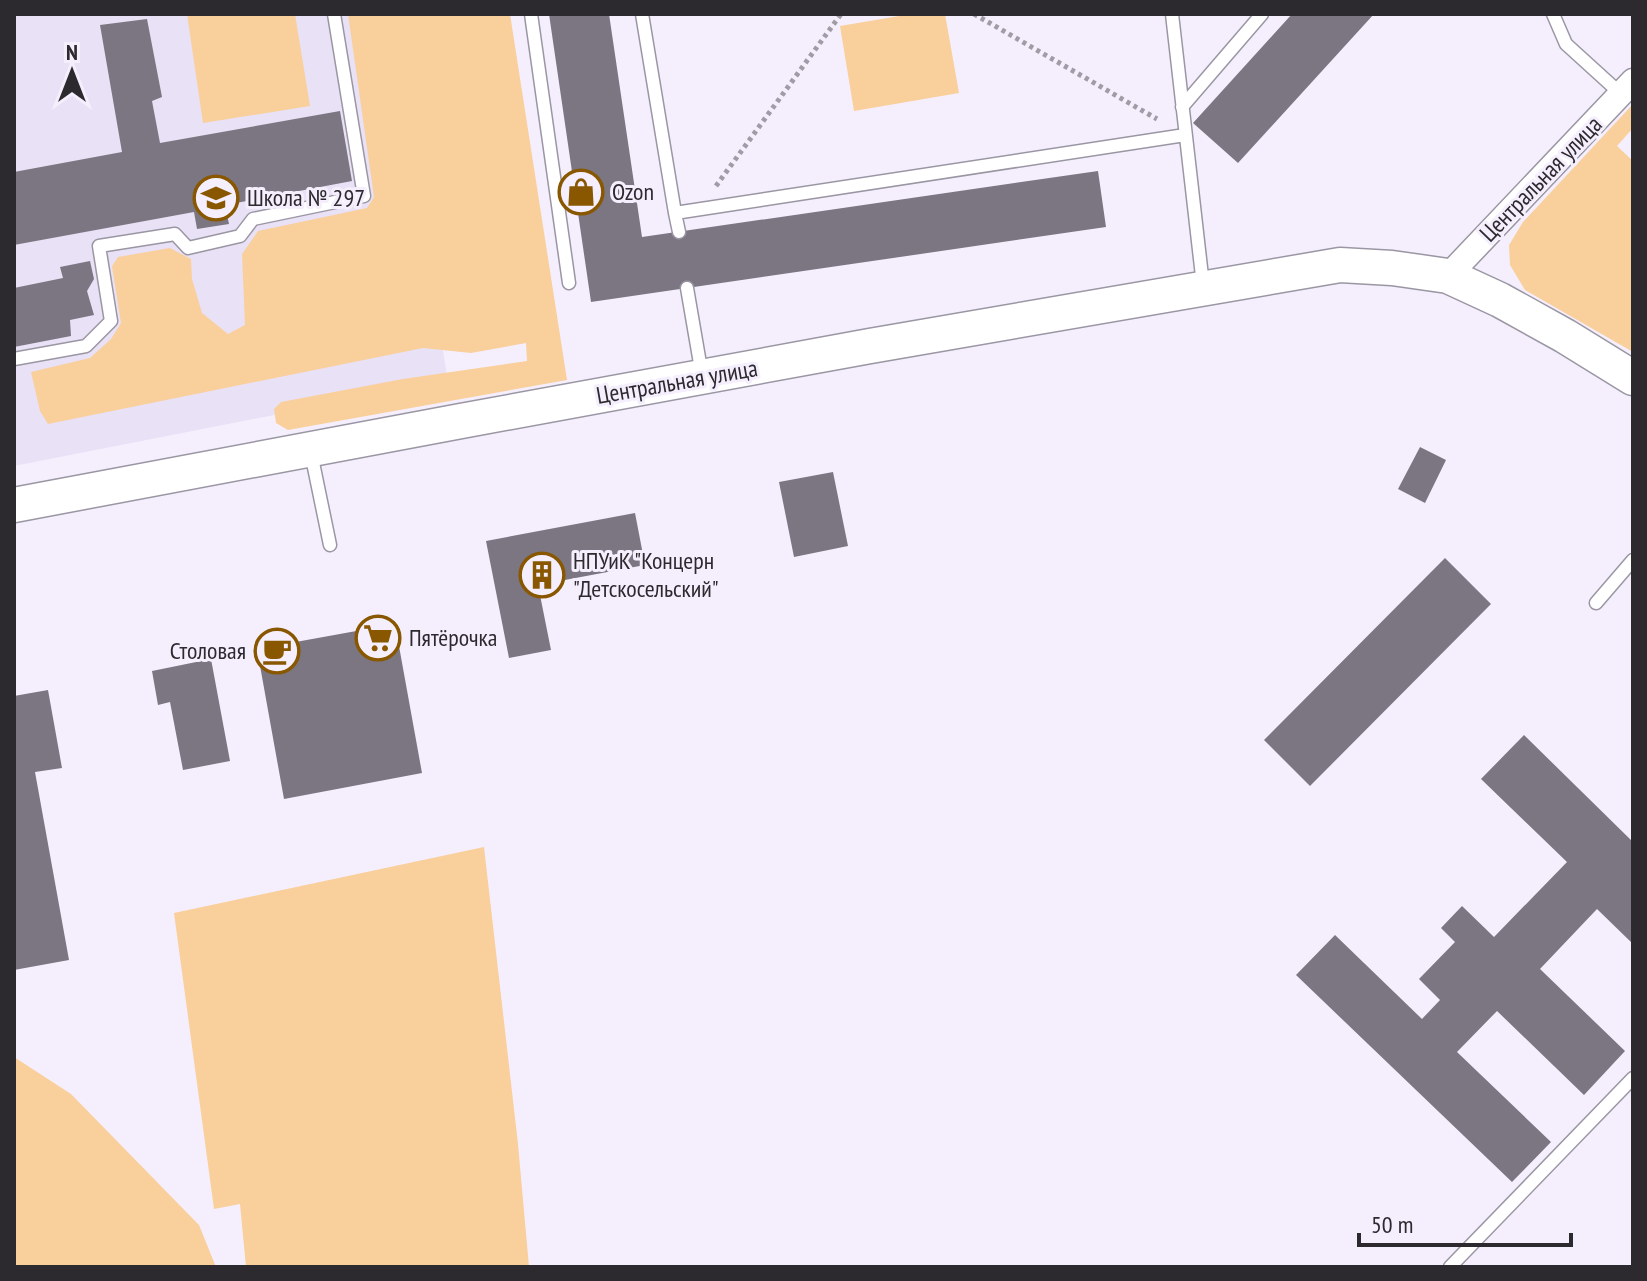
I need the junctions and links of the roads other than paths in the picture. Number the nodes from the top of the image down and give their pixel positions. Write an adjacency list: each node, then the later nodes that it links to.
1 (334, 14): 16 (lane)
2 (531, 14): 13 (lane)
3 (642, 14): 10 (lane)
4 (1172, 14): 8 (lane)
5 (1262, 14): 8 (lane)
6 (1553, 14): 7 (lane)
7 (1627, 88): 12 (street, Центральная улица)
8 (1182, 107): 9 (lane)
9 (1185, 135): 10 (lane); 15 (lane)
10 (675, 213): 11 (lane)
11 (679, 232)
12 (1448, 276): 15 (street, Центральная улица); 18 (street, Центральная улица)
13 (569, 283)
14 (687, 288): 17 (lane)
15 (1203, 288): 17 (street, Центральная улица)
16 (14, 359)
17 (702, 378): 19 (street, Центральная улица)
18 (1633, 378)
19 (311, 449): 20 (street, Центральная улица); 21 (lane)
20 (14, 505)
21 (330, 545)
22 (1633, 560): 23 (lane)
23 (1596, 603)
24 (1633, 1078): 25 (lane)
25 (1450, 1267)

